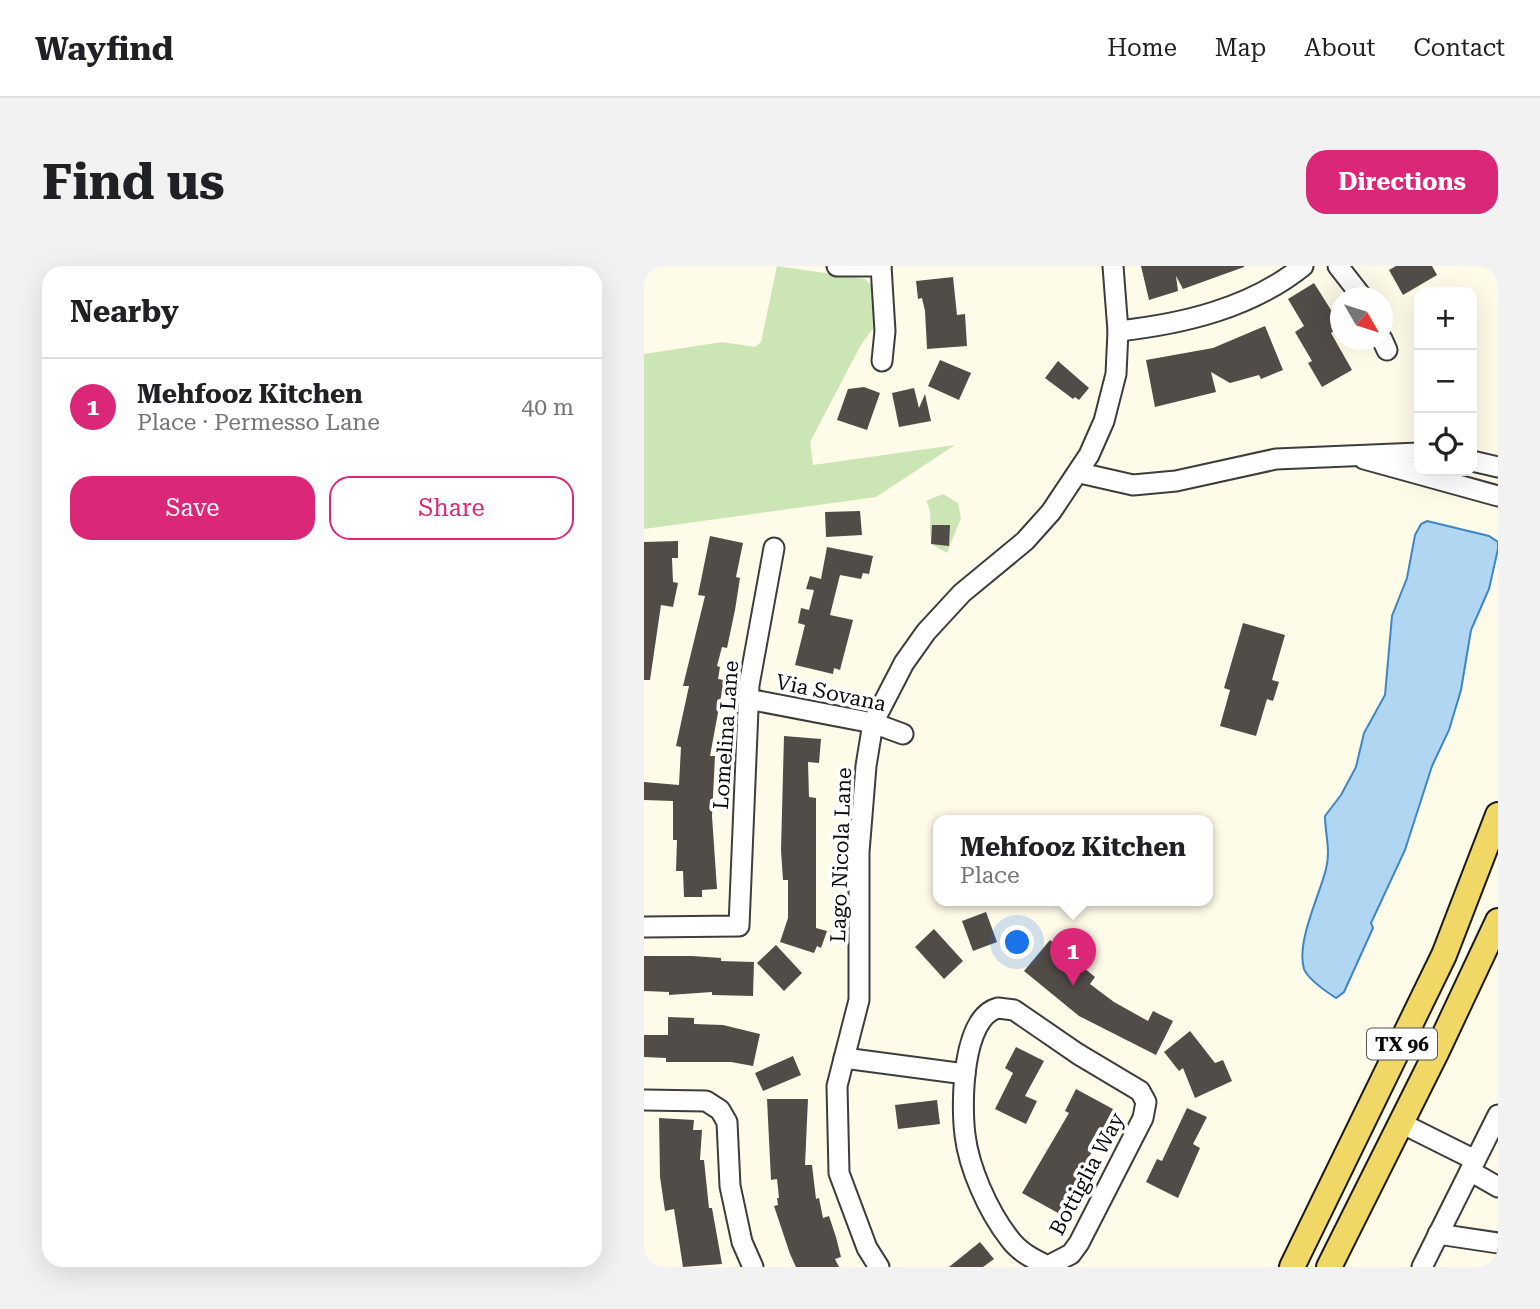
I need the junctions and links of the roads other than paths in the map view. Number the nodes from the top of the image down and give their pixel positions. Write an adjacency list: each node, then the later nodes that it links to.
1 (837, 266): 2 (street)
2 (881, 266): 8 (street)
3 (1113, 266): 7 (street, Lago Nicola Lane)
4 (1303, 266): 7 (street)
5 (1338, 266): 6 (street)
6 (1354, 287)
7 (1118, 331): 13 (street, Lago Nicola Lane)
8 (883, 360)
9 (1414, 452): 10 (street)
10 (1356, 457): 13 (street); 14 (street)
11 (1477, 462): 12 (street)
12 (1498, 467)
13 (1080, 473): 17 (street, Lago Nicola Lane)
14 (1498, 496)
15 (774, 548): 16 (street, Lomelina Lane)
16 (748, 699): 17 (street, Via Sovana); 21 (street, Lomelina Lane)
17 (873, 723): 18 (street, Via Sovana); 22 (street, Lago Nicola Lane)
18 (903, 734)
19 (1498, 815): 34 (main road, TX 96)
20 (1498, 921): 26 (main road, TX 96)
21 (644, 926)
22 (844, 1058): 23 (street); 33 (street, Lago Nicola Lane)
23 (965, 1074): 31 (street); 31 (street, Bottiglia Way)
24 (644, 1100): 32 (street)
25 (1498, 1115): 27 (street)
26 (1401, 1123): 27 (street); 35 (main road, TX 96)
27 (1472, 1166): 28 (street); 29 (street)
28 (1498, 1187)
29 (1438, 1234): 30 (street); 36 (street)
30 (1498, 1244)
31 (1048, 1266)
32 (753, 1267)
33 (879, 1267)
34 (1292, 1267)
35 (1329, 1267)
36 (1422, 1267)

